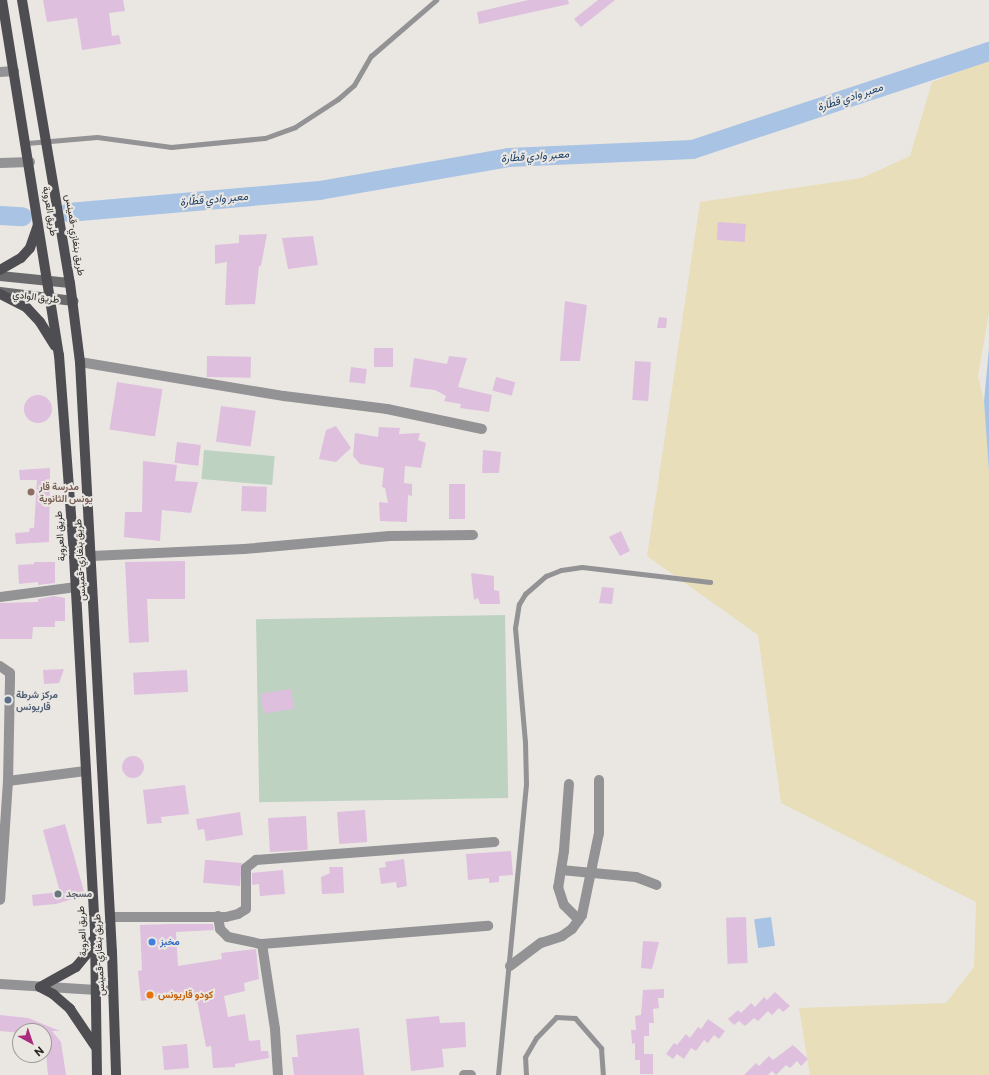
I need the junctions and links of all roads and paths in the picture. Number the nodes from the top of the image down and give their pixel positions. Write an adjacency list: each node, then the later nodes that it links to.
1 (2, 0): 4 (main road, طريق العروبة)
2 (22, 0): 6 (main road, طريق بنغازي-قمينس)
3 (436, 0): 6 (lane)
4 (14, 71): 5 (street); 7 (main road, طريق العروبة)
5 (0, 72)
6 (47, 141): 7 (lane); 14 (main road, طريق بنغازي-قمينس)
7 (27, 143): 8 (main road, طريق العروبة)
8 (30, 162): 9 (street); 10 (main road, طريق العروبة)
9 (0, 163)
10 (39, 221): 11 (main road); 13 (main road, طريق العروبة)
11 (0, 270)
12 (0, 276): 13 (main road, طريق الوادي)
13 (49, 282): 14 (main road, طريق الوادي); 16 (main road, طريق العروبة)
14 (70, 283): 17 (main road, طريق بنغازي-قمينس)
15 (0, 293): 16 (main road, طريق الوادي); 18 (main road)
16 (51, 299): 17 (main road, طريق الوادي); 18 (main road, طريق العروبة)
17 (73, 301): 19 (main road, طريق بنغازي-قمينس)
18 (60, 355): 24 (main road, طريق العروبة)
19 (80, 362): 20 (street); 22 (main road, طريق بنغازي-قمينس)
20 (482, 429)
21 (472, 535): 22 (street)
22 (92, 556): 37 (main road, طريق بنغازي-قمينس)
23 (710, 582): 42 (lane)
24 (76, 588): 25 (street); 27 (main road, طريق العروبة)
25 (0, 596)
26 (0, 666): 29 (street)
27 (85, 771): 29 (street); 40 (main road, طريق العروبة)
28 (599, 780): 33 (street)
29 (8, 781): 35 (street)
30 (569, 784): 32 (street)
31 (494, 842): 36 (street)
32 (560, 870): 33 (street); 38 (street)
33 (593, 872): 34 (street); 38 (street)
34 (657, 884)
35 (0, 900)
36 (218, 916): 37 (street); 41 (street)
37 (110, 917): 46 (main road, طريق بنغازي-قمينس)
38 (579, 920): 42 (street)
39 (488, 926): 41 (street)
40 (94, 933): 44 (main road); 45 (main road, طريق العروبة)
41 (262, 944): 50 (street)
42 (510, 966): 53 (lane)
43 (0, 984): 44 (street)
44 (40, 987): 45 (street); 47 (main road)
45 (96, 990): 46 (street); 47 (main road, طريق العروبة)
46 (113, 991): 49 (main road, طريق بنغازي-قمينس)
47 (96, 1048): 48 (main road, طريق العروبة)
48 (97, 1075)
49 (116, 1075)
50 (278, 1075)
51 (464, 1075): 52 (street)
52 (471, 1075)
53 (498, 1075)
54 (526, 1075): 55 (lane)
55 (603, 1075)

